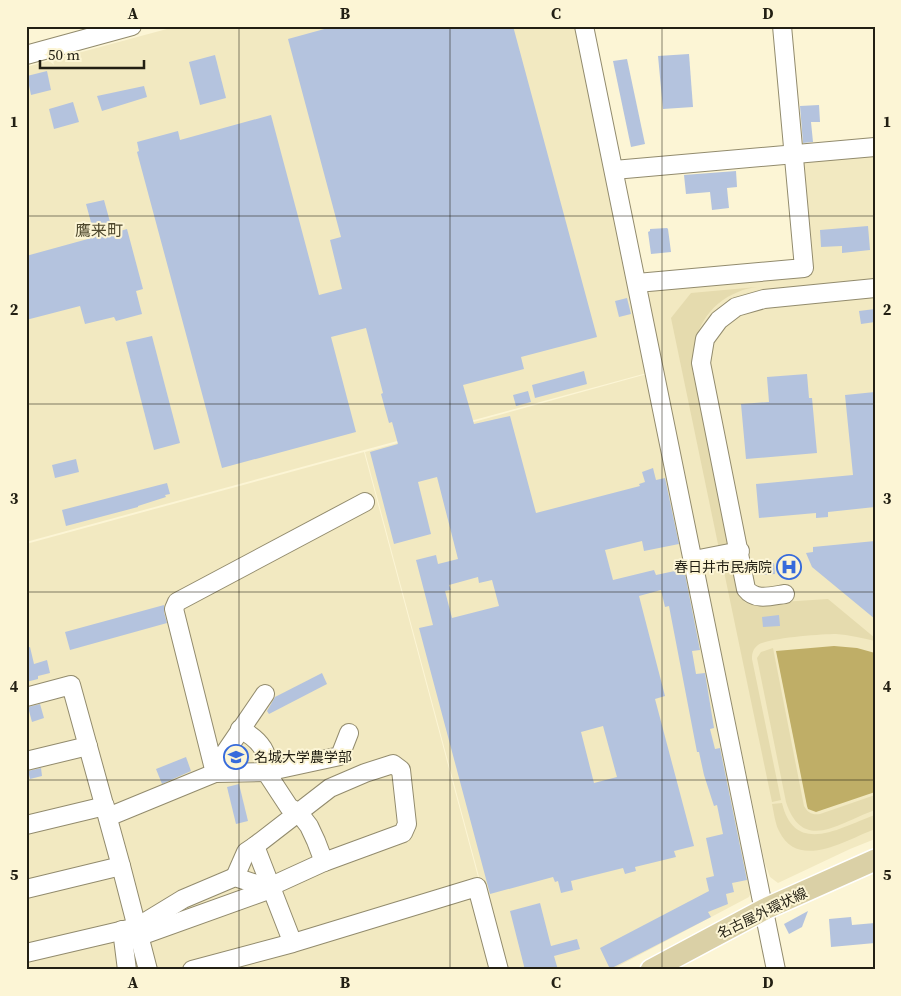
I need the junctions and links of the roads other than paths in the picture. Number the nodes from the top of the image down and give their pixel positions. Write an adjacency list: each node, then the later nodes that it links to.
1 (132, 26): 4 (street)
2 (584, 26): 7 (street)
3 (782, 26): 6 (street)
4 (26, 55)
5 (875, 148): 6 (street)
6 (794, 155): 7 (street); 8 (street)
7 (614, 170): 8 (street)
8 (637, 283): 12 (street)
9 (875, 288): 11 (street)
10 (365, 502): 21 (street)
11 (740, 551): 12 (street); 13 (street)
12 (694, 560): 32 (street)
13 (785, 594)
14 (265, 694): 16 (street)
15 (26, 697): 18 (street)
16 (240, 729): 20 (street); 21 (street)
17 (349, 733): 20 (street)
18 (88, 746): 19 (street); 22 (street)
19 (26, 761)
20 (266, 772): 21 (street); 23 (street)
21 (215, 773): 22 (street)
22 (106, 812): 24 (street); 28 (street)
23 (299, 813): 25 (street); 27 (street); 27 (street)
24 (26, 826)
25 (255, 846): 29 (street); 31 (street)
26 (875, 860): 32 (main road, 名古屋外環状線)
27 (324, 862): 31 (street)
28 (122, 866): 30 (street); 33 (street)
29 (236, 877): 31 (street); 33 (street)
30 (26, 889)
31 (271, 889): 33 (street); 34 (street)
32 (765, 909): 40 (main road, 名古屋外環状線); 41 (street)
33 (133, 931): 35 (street); 36 (street); 37 (street)
34 (290, 936)
35 (26, 953)
36 (127, 970)
37 (148, 970)
38 (192, 970): 39 (street)
39 (499, 970)
40 (651, 970)
41 (776, 970)

